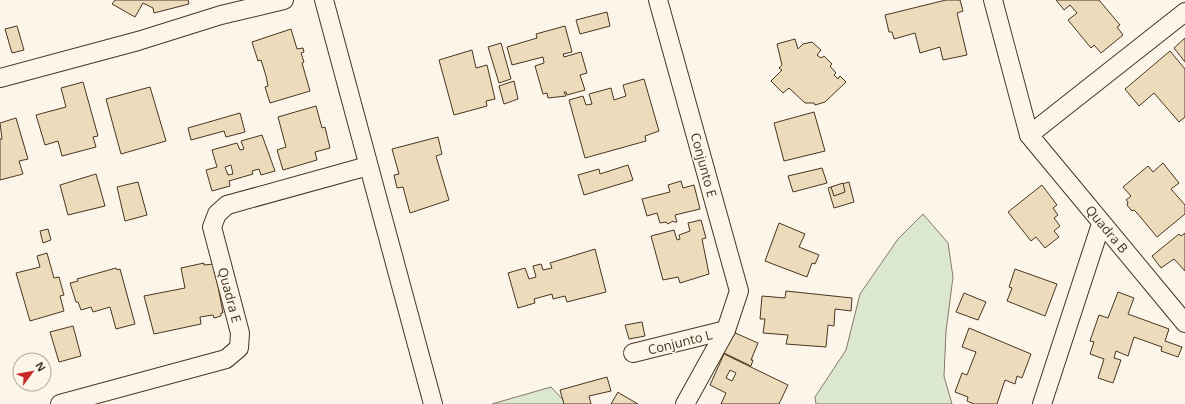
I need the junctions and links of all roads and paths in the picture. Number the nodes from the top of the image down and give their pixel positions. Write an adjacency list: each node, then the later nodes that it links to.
1 (284, 0): 5 (street)
2 (324, 0): 9 (street)
3 (658, 0): 12 (street, Conjunto E)
4 (993, 0): 8 (street, Quadra B)
5 (219, 8): 7 (street)
6 (1185, 12): 8 (street)
7 (0, 78)
8 (1029, 135): 10 (street, Quadra B)
9 (368, 166): 14 (street, Quadra E); 15 (street)
10 (1101, 224): 11 (street, Quadra B); 17 (street)
11 (1185, 323)
12 (726, 330): 13 (street, Conjunto L); 16 (street, Conjunto E)
13 (633, 353)
14 (60, 404)
15 (433, 404)
16 (685, 404)
17 (1042, 404)

